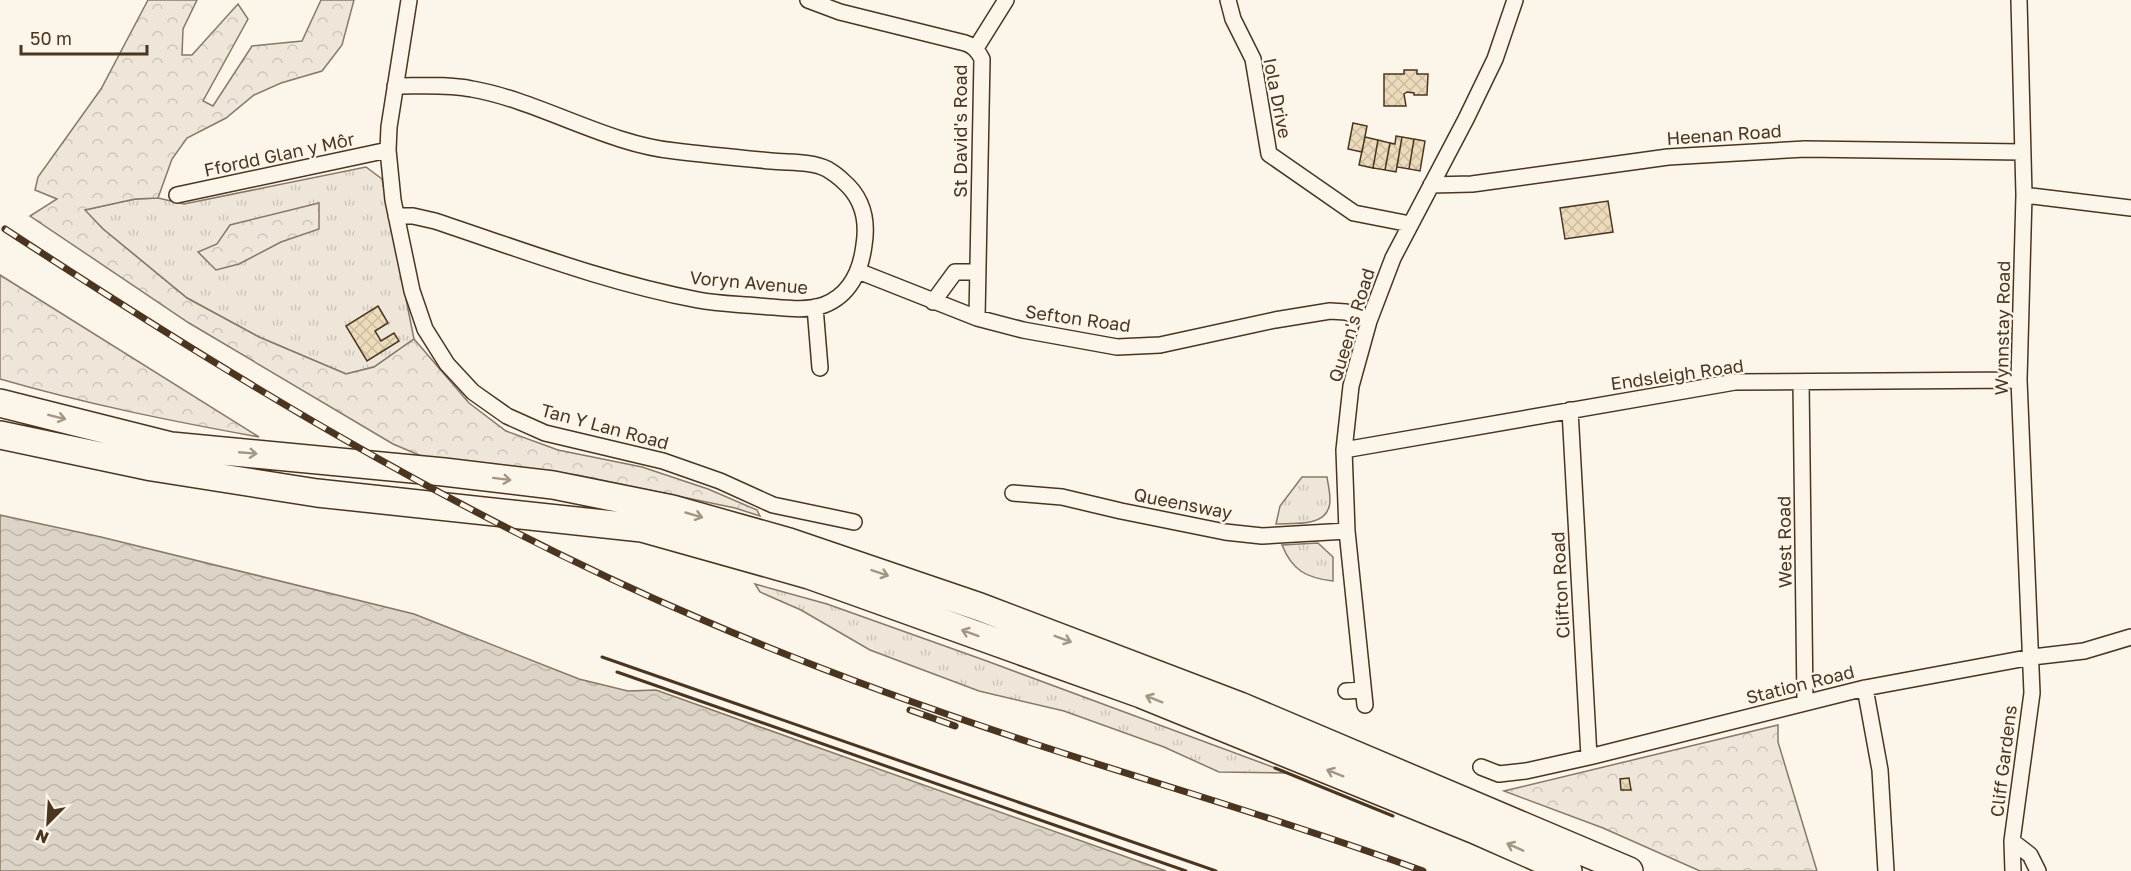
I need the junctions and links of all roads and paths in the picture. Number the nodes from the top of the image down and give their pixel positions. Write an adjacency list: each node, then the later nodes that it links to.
1 (409, 0): 8 (street, Tan Y Lan Road)
2 (808, 0): 7 (street, St David's Road)
3 (1006, 0): 7 (street)
4 (1228, 0): 16 (street, Iola Drive)
5 (1515, 0): 11 (street, Queen's Road)
6 (2019, 0): 10 (street, Wynnstay Road)
7 (976, 48): 18 (street, St David's Road)
8 (395, 86): 9 (street, Tan Y Lan Road); 17 (street, Voryn Avenue)
9 (388, 150): 12 (street, Ffordd Glan y Môr); 15 (street, Tan Y Lan Road)
10 (2022, 152): 11 (street, Heenan Road); 13 (street, Wynnstay Road)
11 (1431, 185): 16 (street, Queen's Road)
12 (177, 195)
13 (2024, 195): 14 (street); 24 (street, Wynnstay Road)
14 (2131, 208)
15 (396, 216): 20 (street, Voryn Avenue); 31 (street, Tan Y Lan Road)
16 (1410, 224): 22 (street, Queen's Road)
17 (858, 271): 19 (street, Sefton Road); 20 (street, Voryn Avenue)
18 (978, 272): 19 (street); 21 (street, St David's Road)
19 (933, 302): 21 (street, Sefton Road)
20 (815, 307): 23 (street)
21 (977, 318): 22 (street, Sefton Road)
22 (1369, 321): 29 (street, Queen's Road)
23 (820, 368)
24 (2019, 380): 25 (street, Endsleigh Road); 34 (street, Wynnstay Road)
25 (1801, 382): 27 (street, Endsleigh Road); 37 (street, West Road)
26 (0, 403): 42 (highway, one-way to 42)
27 (1570, 410): 29 (street, Endsleigh Road); 38 (street, Clifton Road)
28 (0, 435): 41 (highway, one-way to 28)
29 (1344, 450): 32 (street, Queen's Road)
30 (1013, 493): 32 (street, Queensway)
31 (854, 522)
32 (1347, 531): 36 (street, Queen's Road)
33 (2131, 637): 34 (street, Station Road)
34 (2032, 657): 35 (street, Station Road); 40 (street, Cliff Gardens)
35 (1865, 688): 37 (street, Station Road); 43 (street)
36 (1346, 691)
37 (1805, 701): 38 (street, Station Road)
38 (1589, 757): 39 (street, Station Road)
39 (1481, 767)
40 (2012, 842): 44 (street, Cliff Gardens); 45 (street)
41 (1568, 871)
42 (1629, 871)
43 (1886, 871)
44 (2013, 871)
45 (2038, 871)

